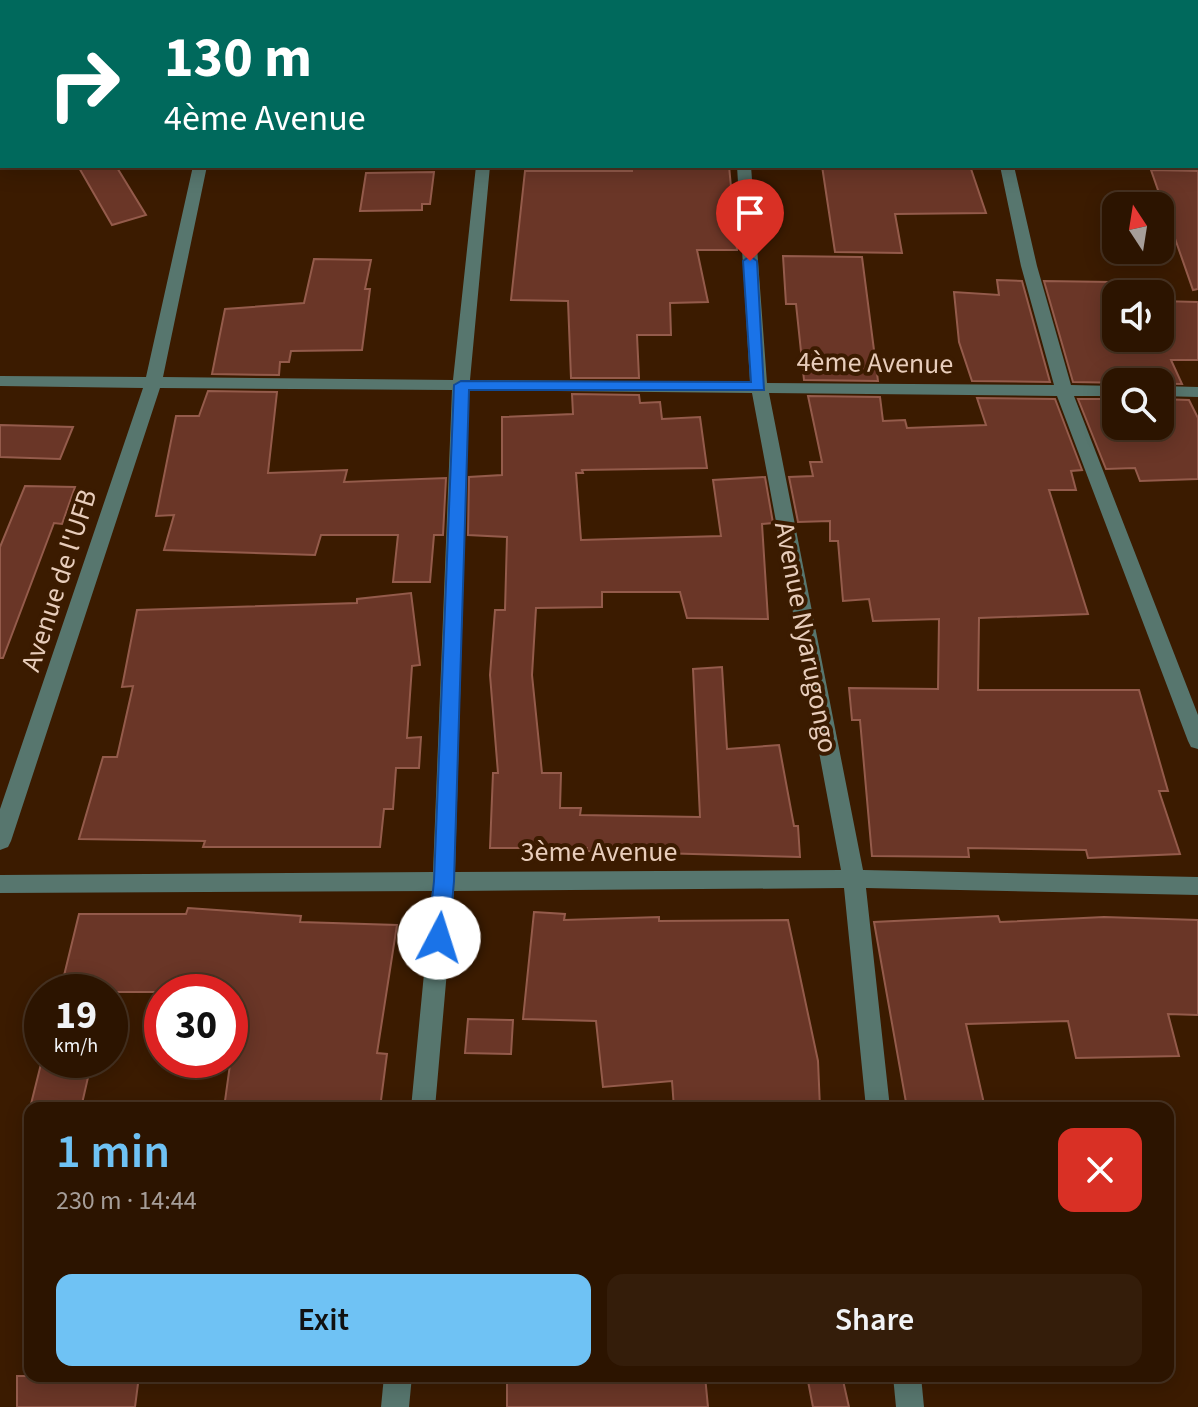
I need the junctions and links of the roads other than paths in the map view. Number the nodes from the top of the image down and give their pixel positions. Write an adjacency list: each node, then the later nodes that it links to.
1 (200, 168): 6 (street, Avenue de l'UFB)
2 (483, 168): 7 (street)
3 (744, 168): 8 (street, Avenue Nyarugongo)
4 (1007, 168): 9 (street)
5 (0, 381): 6 (street, 4ème Avenue)
6 (153, 383): 7 (street, 4ème Avenue); 14 (street, Avenue de l'UFB)
7 (461, 385): 8 (street, 4ème Avenue); 16 (street)
8 (759, 387): 9 (street, 4ème Avenue); 15 (street, Avenue Nyarugongo)
9 (1064, 391): 10 (street, 4ème Avenue); 13 (street)
10 (1102, 391)
11 (1174, 391): 12 (street)
12 (1198, 392)
13 (1198, 741)
14 (0, 841)
15 (854, 879): 16 (street, 3ème Avenue); 18 (street, 3ème Avenue); 20 (street, Avenue Nyarugongo)
16 (444, 881): 17 (street, 3ème Avenue); 19 (street)
17 (0, 884)
18 (1198, 886)
19 (424, 1102)
20 (877, 1102)
21 (397, 1382): 23 (street)
22 (908, 1382): 24 (street)
23 (395, 1407)
24 (910, 1407)

